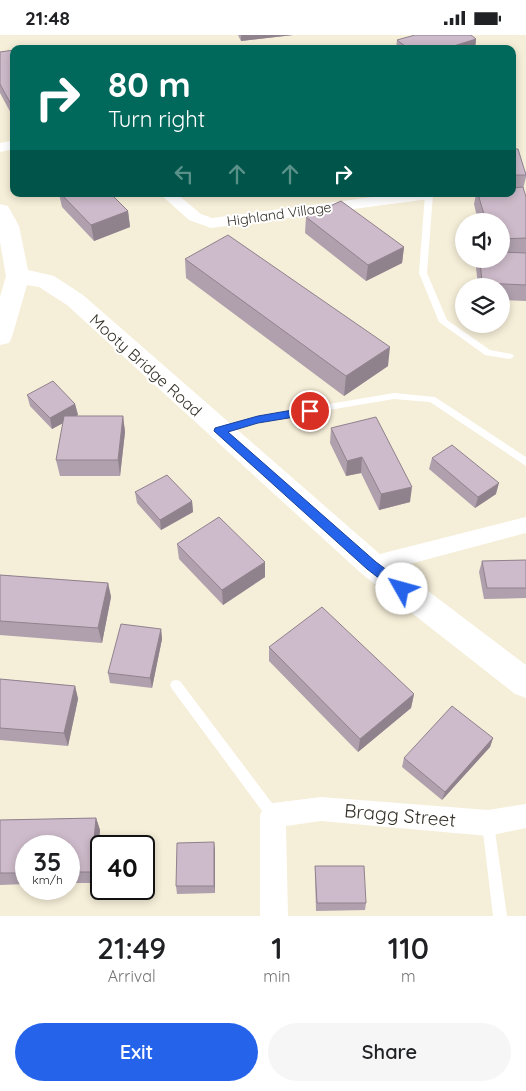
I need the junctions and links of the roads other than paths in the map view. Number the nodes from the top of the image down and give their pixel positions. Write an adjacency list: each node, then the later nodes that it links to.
1 (172, 197): 2 (street, Highland Village)
2 (406, 197)
3 (429, 197): 7 (lane)
4 (0, 211): 5 (street)
5 (18, 276): 6 (street); 8 (street, Mooty Bridge Road)
6 (0, 337)
7 (509, 356)
8 (219, 431): 9 (lane); 11 (street, Mooty Bridge Road)
9 (526, 463)
10 (526, 525): 11 (street)
11 (372, 565): 12 (street, Mooty Bridge Road)
12 (526, 684)
13 (176, 685): 14 (lane)
14 (273, 815): 16 (street, Bragg Street); 17 (street)
15 (526, 816): 16 (street, Bragg Street)
16 (488, 823): 18 (lane)
17 (274, 916)
18 (500, 916)

